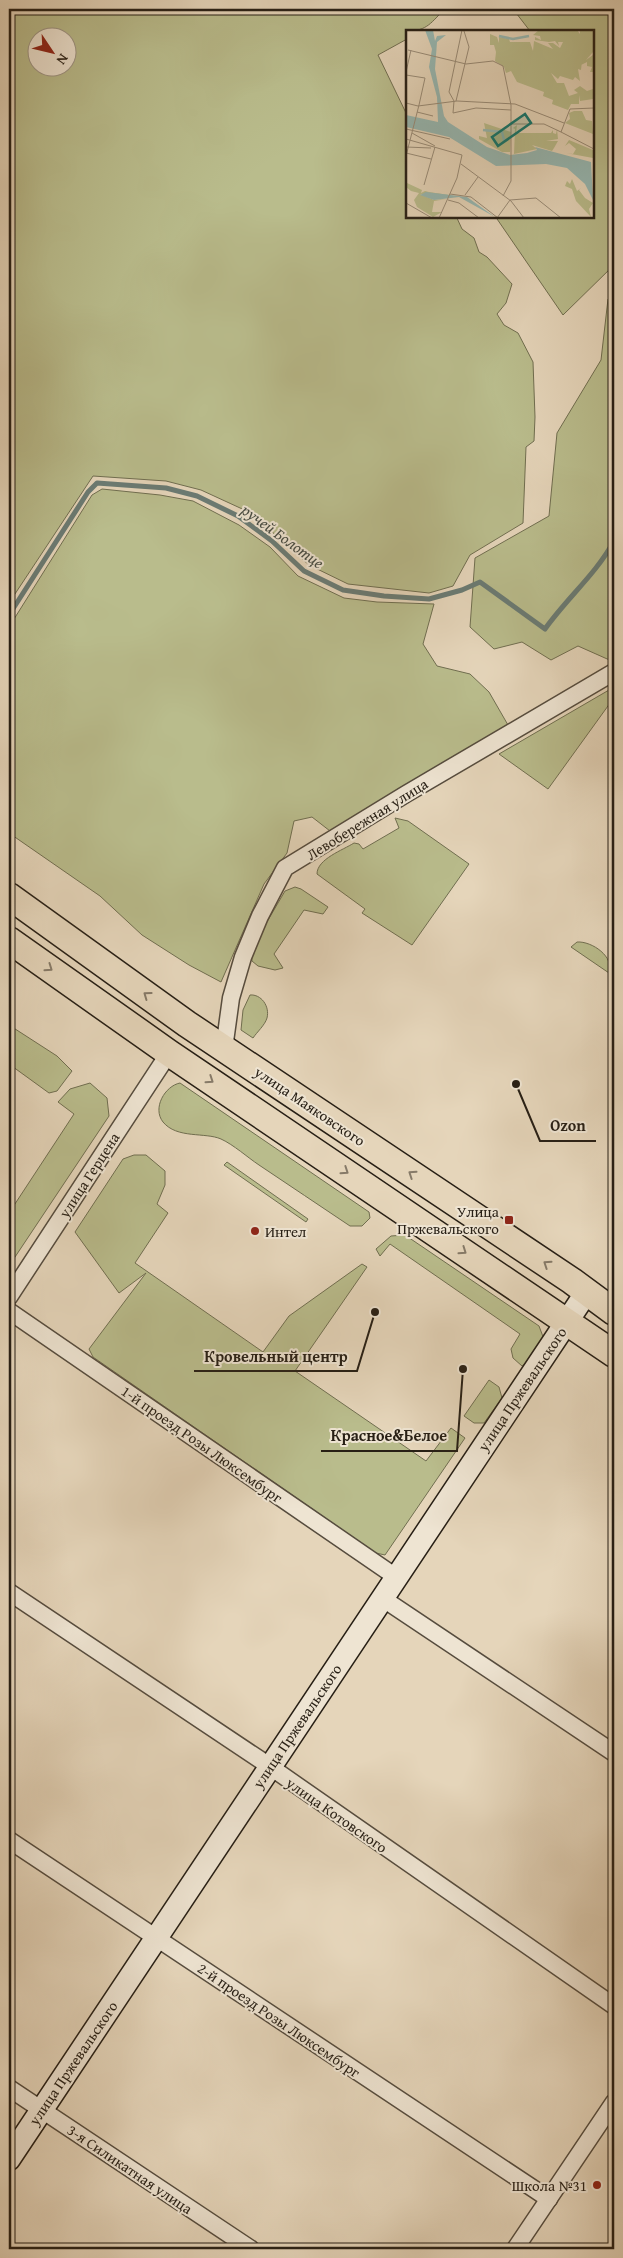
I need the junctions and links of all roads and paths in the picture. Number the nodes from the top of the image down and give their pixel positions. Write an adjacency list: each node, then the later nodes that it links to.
1 (614, 672): 4 (street, Левобережная улица)
2 (9, 896): 4 (main road, улица Маяковского, one-way to 2)
3 (9, 940): 5 (main road, one-way to 5)
4 (224, 1049): 6 (main road, улица Маяковского, one-way to 4)
5 (170, 1053): 7 (street, улица Герцена); 10 (main road, one-way to 10)
6 (586, 1293): 9 (main road, улица Маяковского); 10 (street, улица Пржевальского)
7 (9, 1297)
8 (9, 1310): 12 (street, 1-й проезд Розы Люксембург)
9 (614, 1312)
10 (566, 1322): 11 (main road); 12 (street, улица Пржевальского)
11 (614, 1354)
12 (396, 1577): 14 (street, улица Пржевальского)
13 (9, 1592): 16 (street, улица Котовского)
14 (382, 1598): 15 (street); 16 (street, улица Пржевальского)
15 (614, 1753)
16 (269, 1767): 18 (street, улица Пржевальского); 19 (street, улица Котовского)
17 (9, 1840): 18 (street, 2-й проезд Розы Люксембург)
18 (156, 1938): 22 (street, улица Пржевальского); 24 (street, 2-й проезд Розы Люксембург)
19 (614, 2006)
20 (9, 2088): 22 (street, 3-я Силикатная улица)
21 (614, 2102): 24 (street)
22 (41, 2110): 23 (street, улица Пржевальского); 25 (street, 3-я Силикатная улица)
23 (9, 2159)
24 (549, 2199): 26 (street)
25 (251, 2249)
26 (516, 2249)

